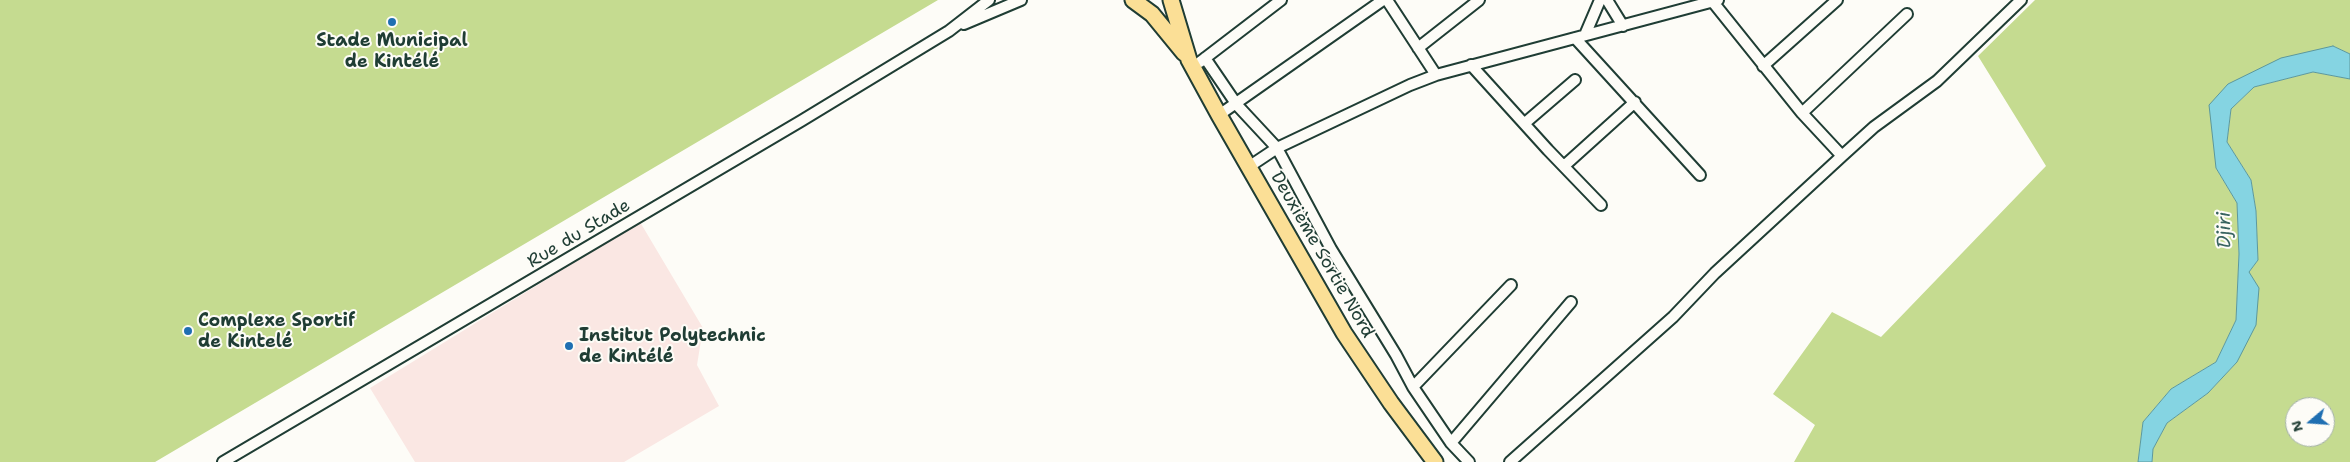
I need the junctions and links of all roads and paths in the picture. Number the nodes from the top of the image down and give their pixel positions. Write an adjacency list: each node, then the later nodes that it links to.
1 (989, 0): 15 (street, Rue du Stade)
2 (1021, 0): 15 (street, Rue du Stade)
3 (1133, 0): 19 (main road, Deuxième Sortie Nord)
4 (1171, 0): 19 (main road, Deuxième Sortie Nord)
5 (1281, 0): 18 (street)
6 (1385, 0): 17 (street); 25 (street)
7 (1480, 0): 17 (street)
8 (1600, 0): 16 (street)
9 (1607, 0): 14 (street)
10 (1837, 0): 21 (street)
11 (2021, 0): 30 (street)
12 (1716, 1): 14 (street); 21 (street)
13 (1908, 14): 26 (street)
14 (1623, 26): 16 (street)
15 (949, 30): 39 (street, Rue du Stade)
16 (1580, 37): 20 (street); 24 (street)
17 (1418, 48): 22 (street)
18 (1205, 58): 19 (street); 25 (street)
19 (1191, 64): 27 (main road, Deuxième Sortie Nord)
20 (1471, 65): 22 (street); 28 (street)
21 (1763, 66): 26 (street)
22 (1436, 75): 29 (street)
23 (1575, 80): 28 (street)
24 (1634, 102): 32 (street); 33 (street)
25 (1237, 105): 27 (street); 29 (street)
26 (1802, 113): 30 (street)
27 (1219, 116): 31 (main road, Deuxième Sortie Nord)
28 (1525, 123): 32 (street)
29 (1277, 148): 31 (street); 37 (street)
30 (1842, 156): 42 (street)
31 (1250, 166): 40 (main road, Deuxième Sortie Nord)
32 (1564, 166): 34 (street)
33 (1700, 175)
34 (1601, 205)
35 (1511, 284): 37 (street)
36 (1571, 302): 38 (street)
37 (1413, 387): 38 (street)
38 (1451, 443): 41 (street)
39 (223, 462)
40 (1435, 462)
41 (1469, 462)
42 (1510, 462)

